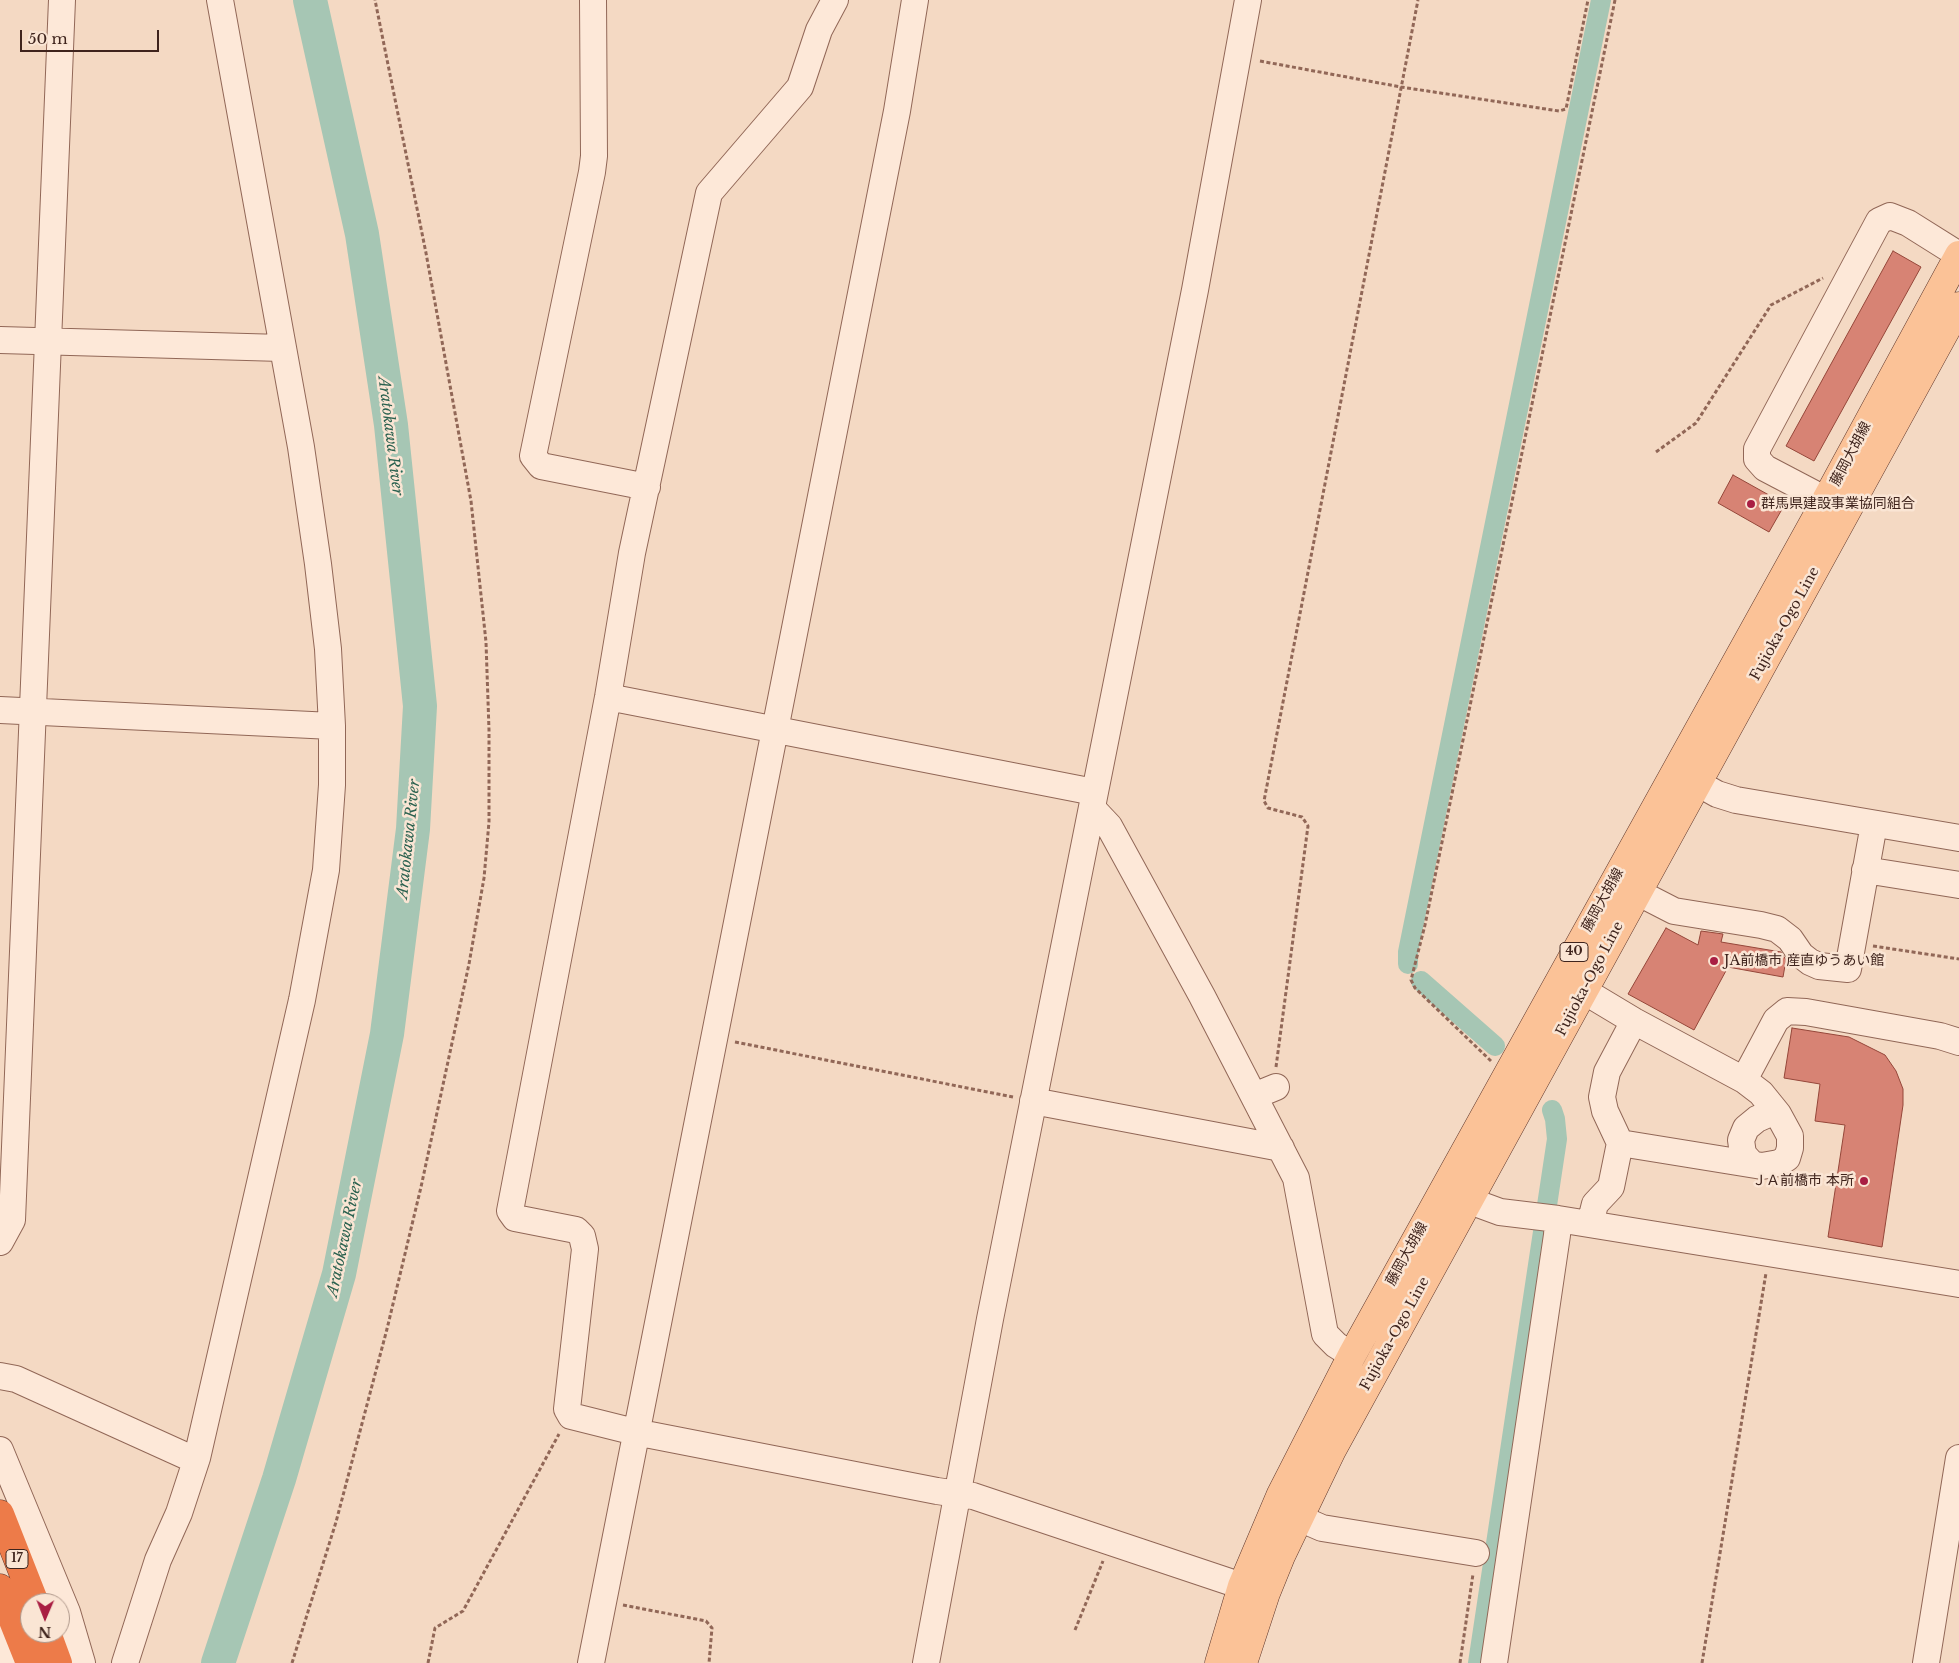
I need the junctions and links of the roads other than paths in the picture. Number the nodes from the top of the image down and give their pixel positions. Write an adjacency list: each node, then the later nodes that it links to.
1 (62, 0): 10 (street)
2 (220, 0): 11 (street)
3 (593, 0): 12 (street)
4 (835, 0): 12 (street)
5 (916, 0): 18 (street)
6 (1248, 0): 20 (street)
7 (1959, 255): 13 (main road, 藤岡大胡線 / 40); 13 (street)
8 (1959, 306): 19 (main road, Fujioka-Ogo Line / 40)
9 (0, 340): 10 (street)
10 (47, 341): 11 (street); 16 (street)
11 (282, 348): 17 (street)
12 (646, 487): 14 (street)
13 (1826, 500): 19 (main road, 藤岡大胡線 / 40)
14 (608, 698): 18 (street); 42 (street)
15 (0, 710): 16 (street)
16 (33, 711): 17 (street); 38 (street)
17 (332, 726): 44 (street)
18 (775, 729): 20 (street); 42 (street)
19 (1686, 777): 21 (street); 25 (main road, Fujioka-Ogo Line / 40); 40 (main road, 藤岡大胡線 / 40)
20 (1093, 800): 30 (street); 33 (street)
21 (1874, 824): 22 (street); 23 (street)
22 (1959, 838)
23 (1866, 870): 24 (street); 25 (street)
24 (1959, 886)
25 (1637, 892): 26 (main road, Fujioka-Ogo Line / 40)
26 (1584, 991): 27 (street); 35 (main road, Fujioka-Ogo Line / 40)
27 (1634, 1021): 29 (street); 32 (street)
28 (1959, 1042): 29 (street)
29 (1744, 1080): 31 (street)
30 (1033, 1101): 33 (street); 46 (street)
31 (1775, 1111): 34 (street); 34 (street)
32 (1620, 1143): 34 (street); 37 (street)
33 (1281, 1148): 40 (street)
34 (1752, 1164)
35 (1470, 1201): 36 (street); 48 (main road, Fujioka-Ogo Line / 40)
36 (1549, 1218): 37 (street); 64 (street)
37 (1590, 1224): 39 (street)
38 (0, 1242)
39 (1959, 1284)
40 (1352, 1355): 50 (main road, 藤岡大胡線 / 40)
41 (0, 1376): 44 (street)
42 (635, 1432): 46 (street); 60 (street)
43 (0, 1450): 58 (street)
44 (197, 1458): 59 (street)
45 (1959, 1458): 65 (street)
46 (958, 1494): 50 (street); 61 (street)
47 (0, 1514): 52 (highway, 17)
48 (1299, 1518): 49 (street); 63 (main road, Fujioka-Ogo Line / 40)
49 (1476, 1553)
50 (1242, 1586): 62 (main road, 藤岡大胡線 / 40)
51 (0, 1588): 56 (highway)
52 (31, 1593)
53 (0, 1637): 55 (street)
54 (51, 1643): 57 (highway)
55 (10, 1663)
56 (30, 1663)
57 (58, 1663)
58 (82, 1663)
59 (125, 1663)
60 (591, 1663)
61 (926, 1663)
62 (1220, 1663)
63 (1244, 1663)
64 (1494, 1663)
65 (1926, 1663)

